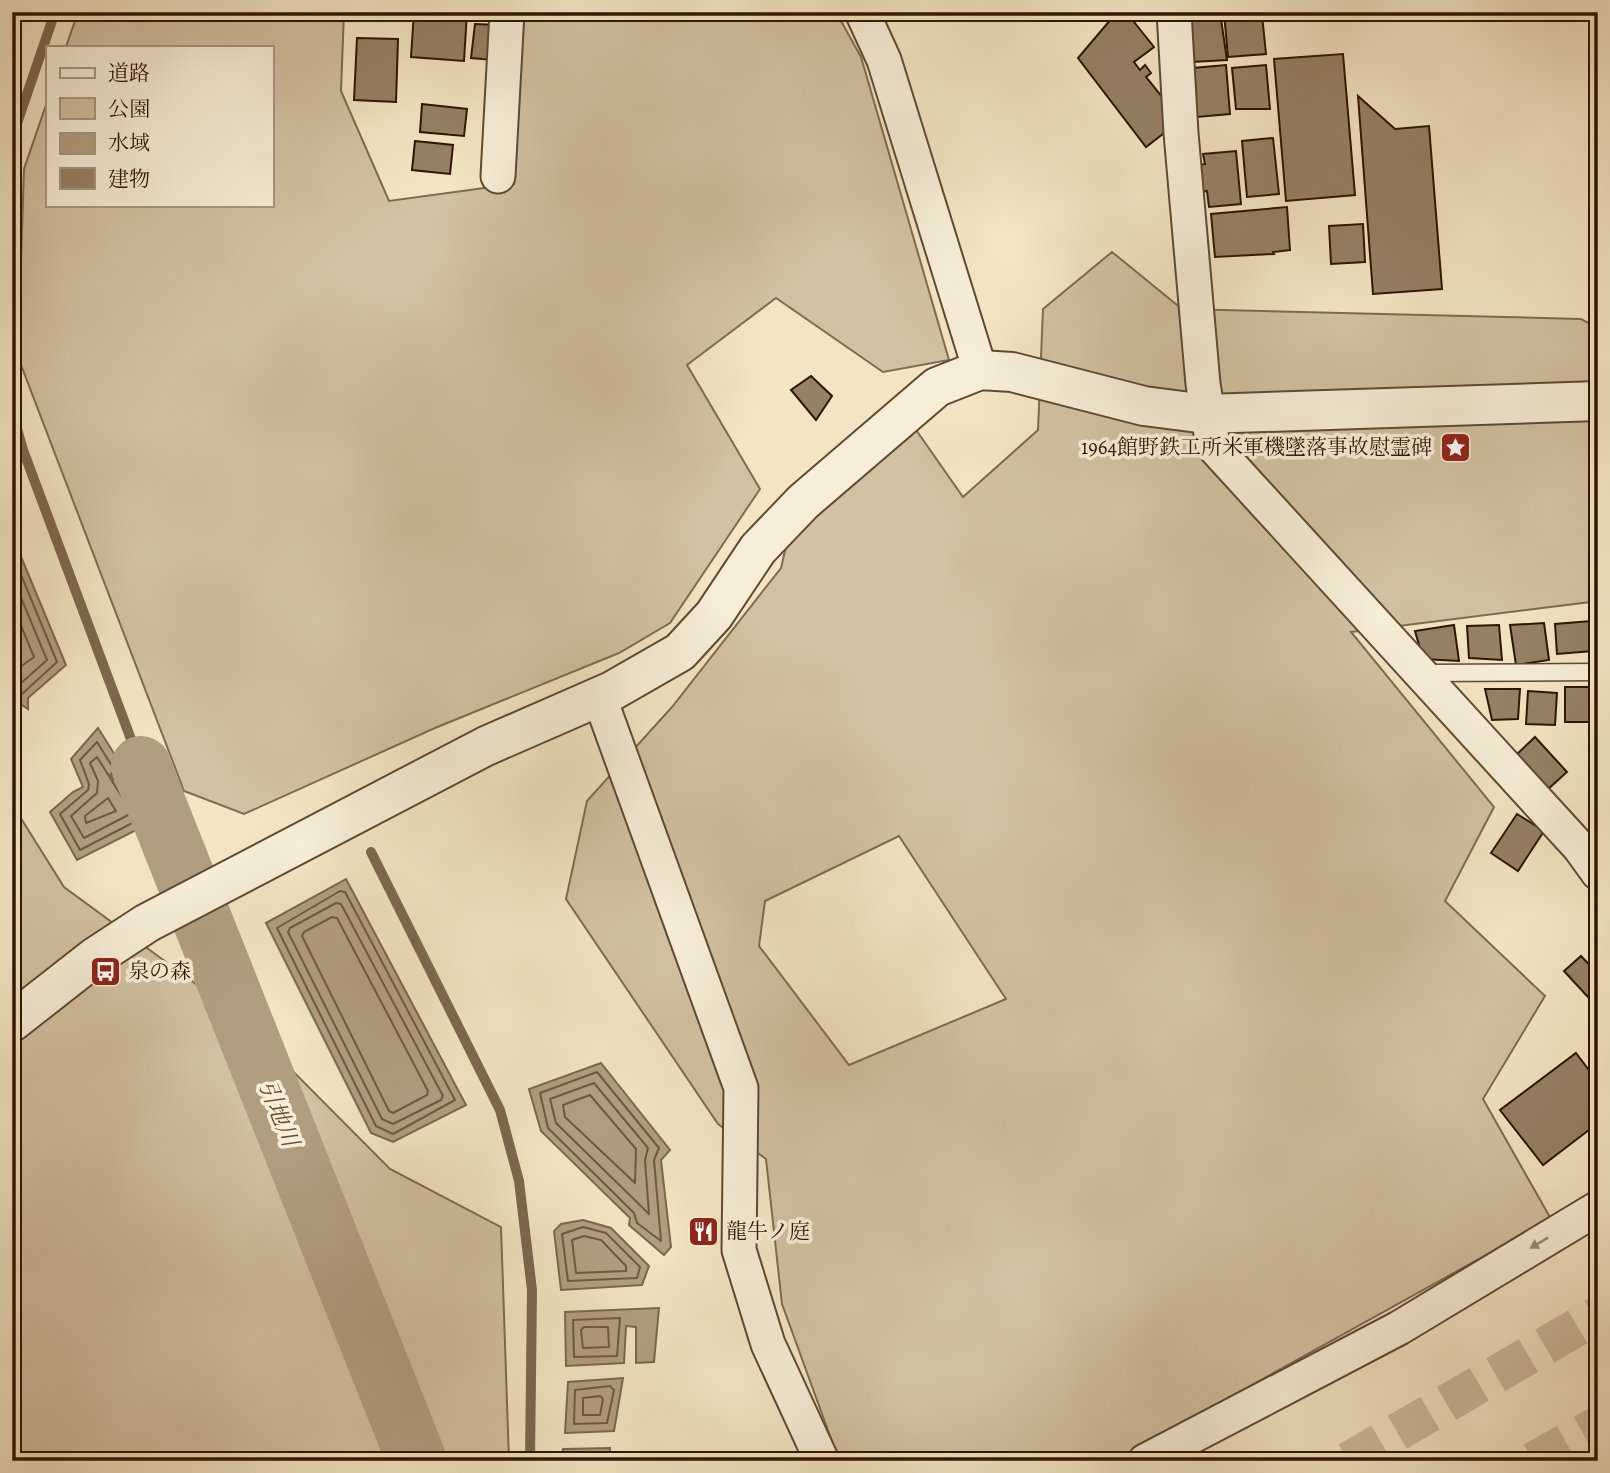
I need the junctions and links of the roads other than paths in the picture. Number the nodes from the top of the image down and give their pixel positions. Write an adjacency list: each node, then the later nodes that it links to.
1 (507, 12): 4 (street)
2 (862, 12): 5 (street)
3 (1174, 12): 7 (street)
4 (498, 176)
5 (981, 370): 7 (street); 10 (street)
6 (1598, 401): 7 (street)
7 (1206, 414): 9 (street)
8 (1598, 672): 9 (lane)
9 (1420, 673): 11 (street)
10 (599, 696): 12 (street); 15 (street)
11 (1592, 856)
12 (12, 1022)
13 (1598, 1208): 14 (street, one-way to 14)
14 (1317, 1370): 16 (street); 17 (street)
15 (822, 1461)
16 (1145, 1461)
17 (1190, 1461)

